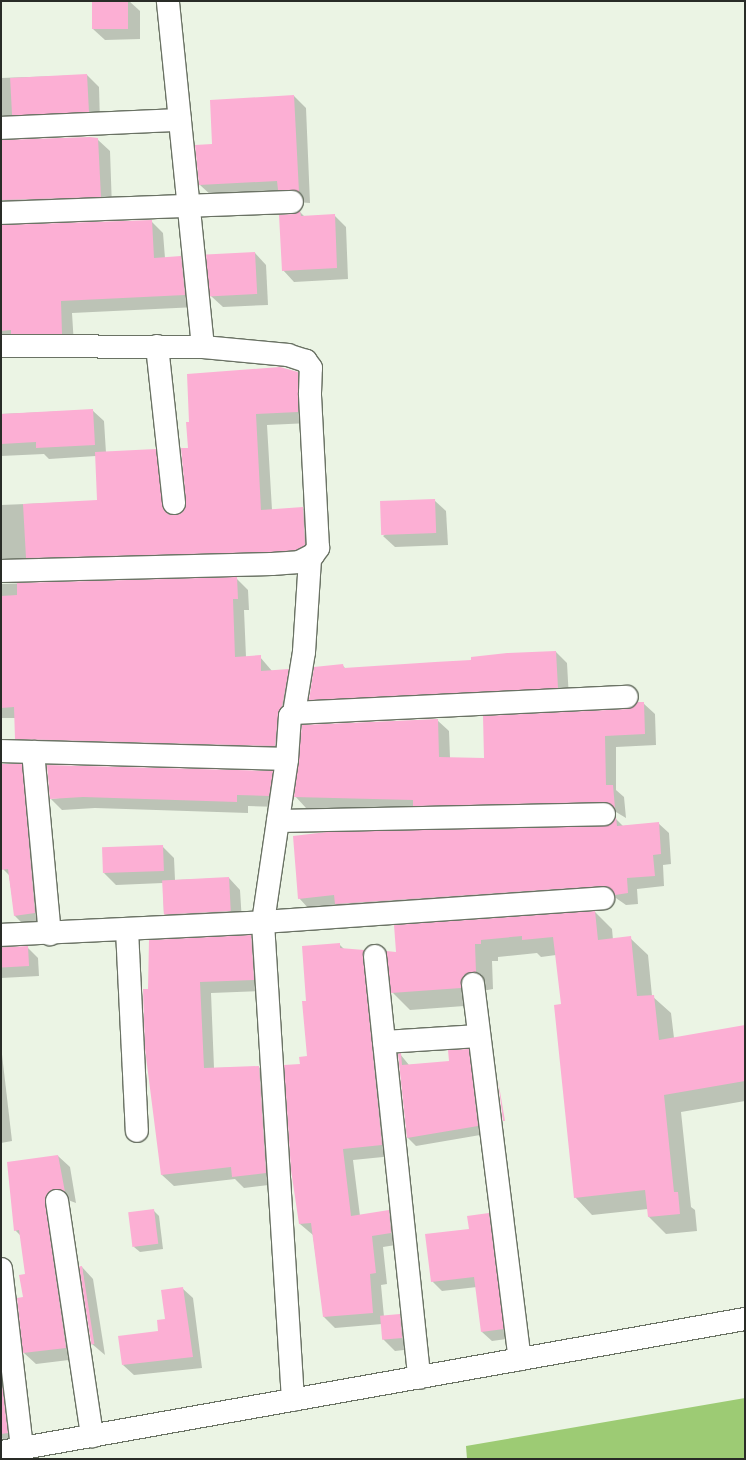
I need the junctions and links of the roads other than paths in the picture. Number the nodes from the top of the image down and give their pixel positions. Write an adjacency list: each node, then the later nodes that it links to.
1 (168, 1): 2 (street)
2 (180, 120): 3 (street); 5 (street)
3 (1, 128)
4 (292, 202): 5 (street)
5 (189, 206): 6 (street); 9 (street)
6 (1, 213)
7 (1, 346): 8 (street)
8 (157, 346): 9 (street); 10 (street)
9 (203, 347): 11 (street)
10 (174, 503)
11 (310, 558): 12 (street); 14 (street)
12 (1, 571)
13 (628, 697): 14 (street)
14 (294, 713): 17 (street)
15 (1, 751): 16 (street)
16 (33, 752): 17 (street); 23 (street)
17 (287, 759): 19 (street)
18 (604, 814): 19 (street)
19 (278, 821): 21 (street)
20 (603, 898): 21 (street)
21 (263, 922): 22 (street); 35 (street)
22 (127, 930): 23 (street); 29 (street)
23 (50, 934): 24 (street)
24 (1, 935)
25 (375, 956): 28 (street)
26 (473, 984): 27 (street)
27 (480, 1036): 28 (street); 33 (street)
28 (384, 1042): 34 (street)
29 (137, 1132)
30 (57, 1201): 36 (street)
31 (1, 1269): 37 (street)
32 (745, 1319): 33 (street)
33 (520, 1359): 34 (street)
34 (419, 1378): 35 (street)
35 (294, 1400): 36 (street)
36 (92, 1436): 37 (street)
37 (22, 1449): 38 (street)
38 (1, 1452)

